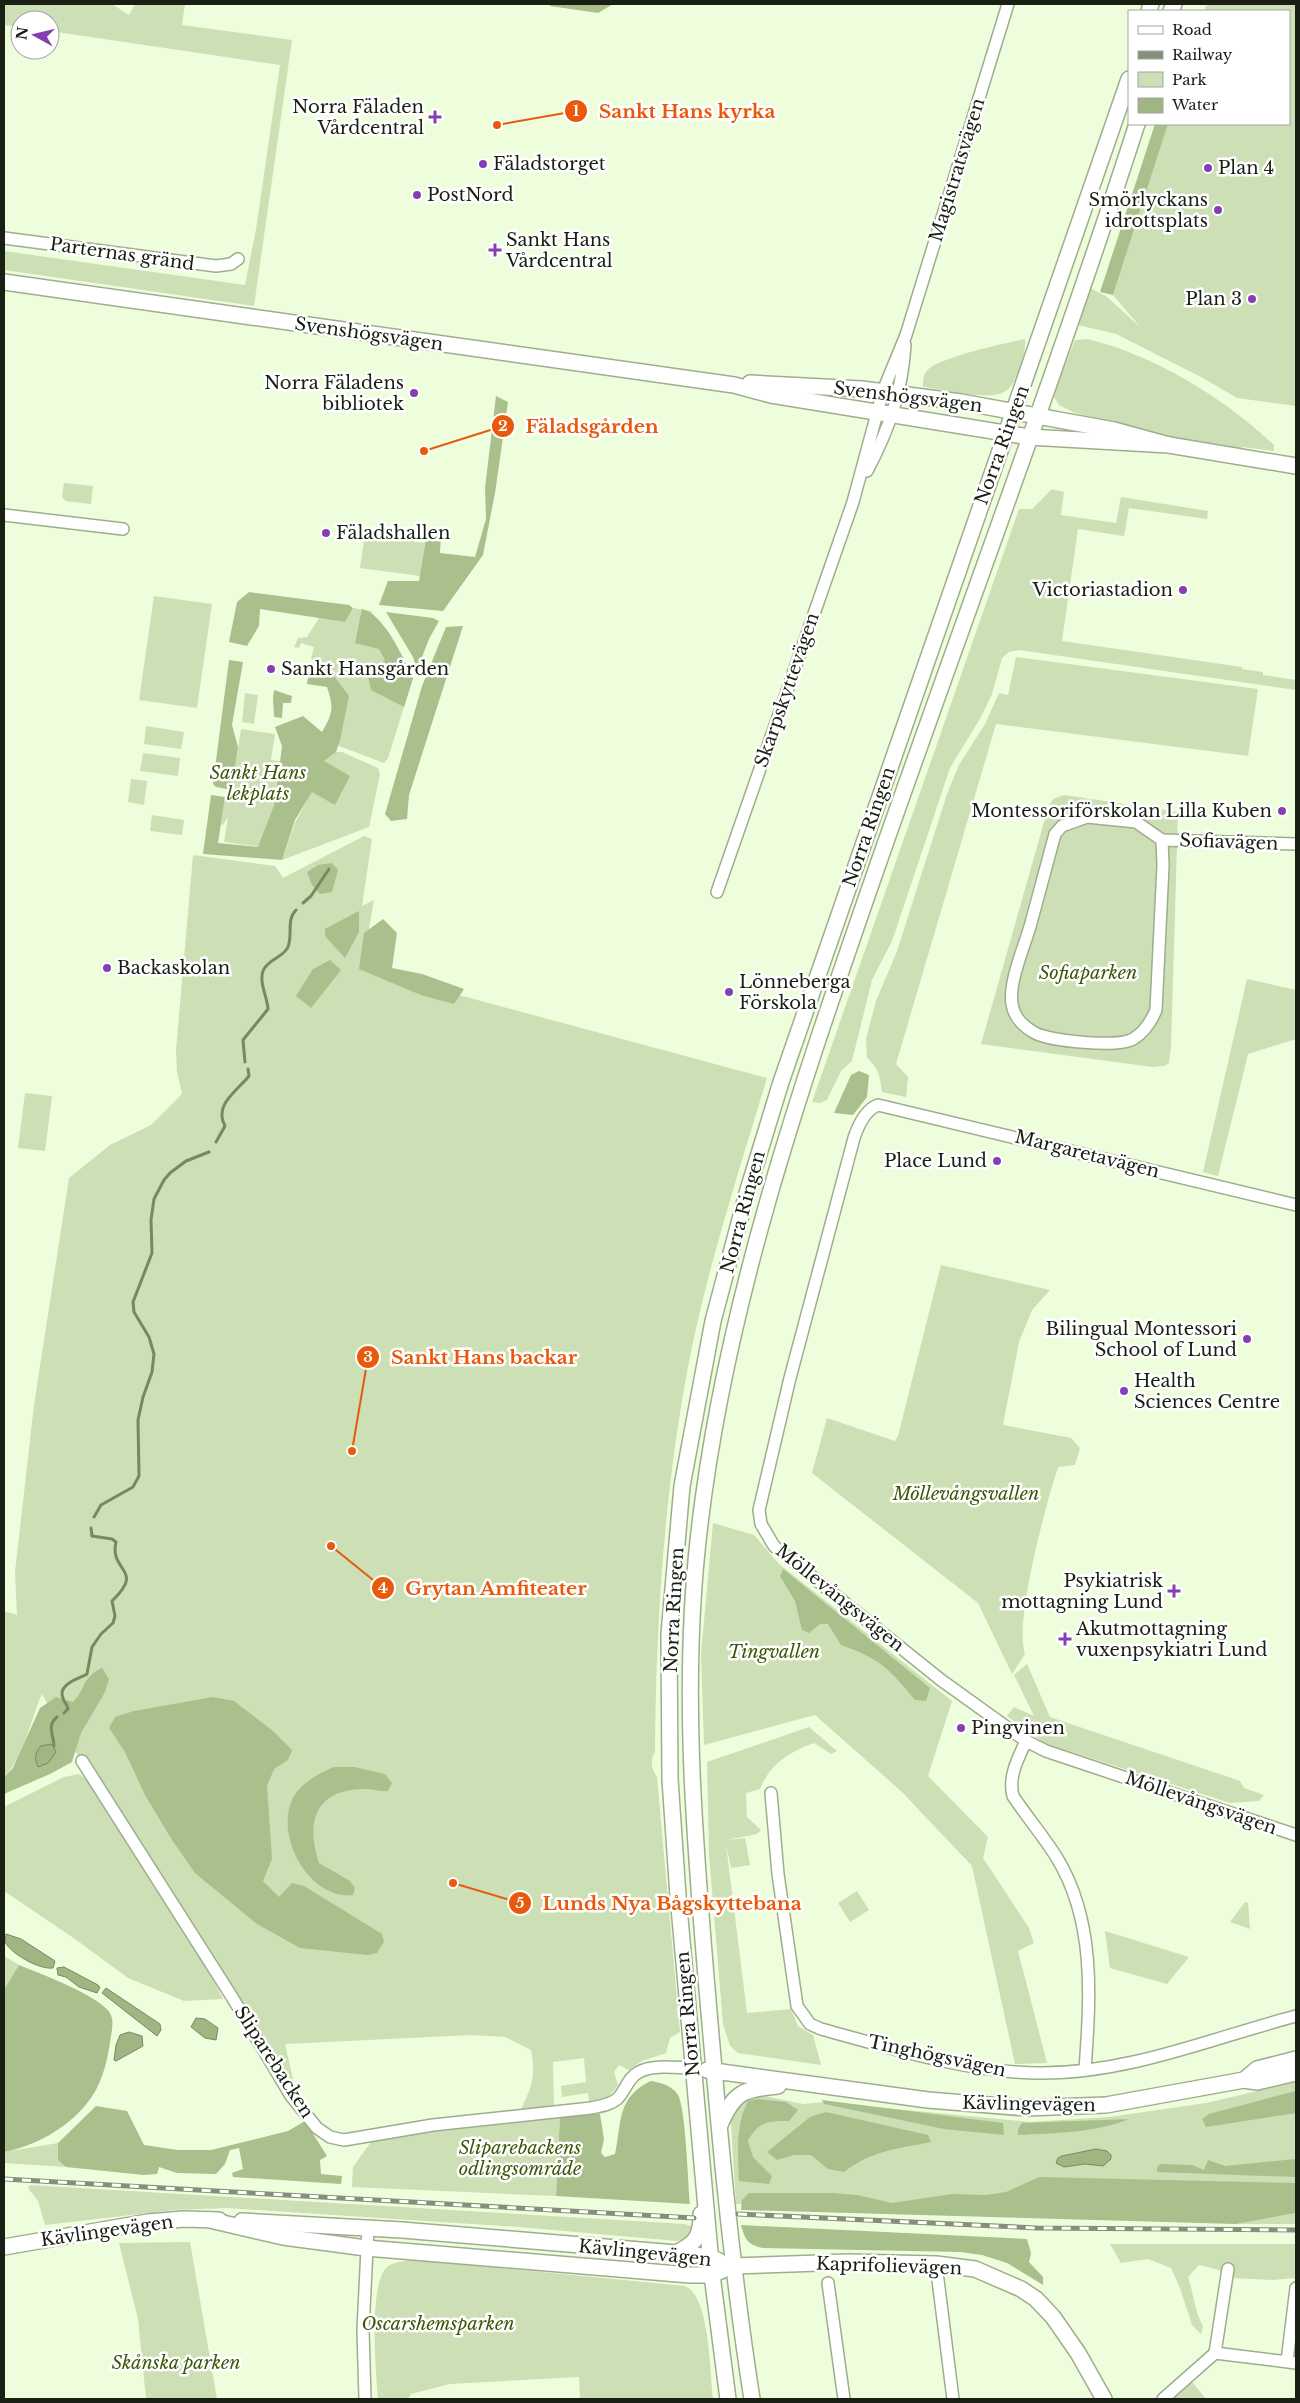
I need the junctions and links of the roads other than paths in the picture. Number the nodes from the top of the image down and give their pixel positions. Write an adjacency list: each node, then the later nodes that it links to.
1 (1008, 4): 7 (street, Magistratsvägen)
2 (1128, 82): 11 (main road, Norra Ringen)
3 (1137, 125): 13 (main road, Norra Ringen)
4 (4, 238): 5 (street, Parternas gränd)
5 (238, 260)
6 (4, 282): 8 (main road, Svenshögsvägen)
7 (906, 335): 9 (street, Magistratsvägen); 10 (street, Magistratsvägen)
8 (734, 385): 9 (main road, Svenshögsvägen); 12 (main road, Svenshögsvägen)
9 (883, 391): 10 (main road, Svenshögsvägen); 12 (street, Skarpskyttevägen)
10 (898, 394): 11 (main road, Svenshögsvägen); 12 (street, Magistratsvägen)
11 (1014, 411): 13 (main road, Svenshögsvägen); 14 (main road, Norra Ringen)
12 (885, 415): 14 (main road, Svenshögsvägen); 22 (street, Skarpskyttevägen)
13 (1037, 415): 15 (main road, Norra Ringen); 16 (main road, Svenshögsvägen)
14 (1006, 433): 15 (main road, Svenshögsvägen); 31 (main road, Norra Ringen)
15 (1029, 437): 16 (main road, Svenshögsvägen); 33 (main road, Norra Ringen)
16 (1168, 446): 17 (main road, Svenshögsvägen)
17 (1296, 466)
18 (4, 515): 19 (street)
19 (123, 530)
20 (1162, 840): 20 (street); 21 (street, Sofiavägen)
21 (1296, 844)
22 (716, 892)
23 (878, 1104): 24 (street, Margaretavägen); 25 (street, Möllevångsvägen)
24 (1296, 1204)
25 (1026, 1741): 28 (street, Möllevångsvägen); 32 (street)
26 (82, 1761): 31 (street, Sliparebacken)
27 (771, 1793): 32 (street, Tinghögsvägen)
28 (1296, 1836)
29 (1296, 2016): 32 (street, Tinghögsvägen)
30 (1296, 2059): 35 (main road, Kävlingevägen)
31 (693, 2068): 33 (main road, Kävlingevägen); 38 (main road, Norra Ringen)
32 (1086, 2070)
33 (715, 2072): 36 (main road, Kävlingevägen); 37 (main road, Norra Ringen)
34 (1296, 2073): 35 (main road, Kävlingevägen)
35 (1244, 2080): 36 (main road, Kävlingevägen)
36 (802, 2083): 37 (main road)
37 (719, 2126): 46 (main road, Norra Ringen)
38 (704, 2169): 43 (main road); 44 (main road, Norra Ringen)
39 (210, 2220): 40 (main road, Kävlingevägen); 41 (main road, Kävlingevägen); 42 (main road, Kävlingevägen)
40 (368, 2228): 42 (street); 43 (main road, Kävlingevägen)
41 (4, 2247)
42 (366, 2248): 48 (main road, Kävlingevägen); 54 (street)
43 (676, 2253): 44 (main road, Kävlingevägen)
44 (711, 2258): 46 (main road, Kävlingevägen); 48 (main road, Norra Ringen)
45 (936, 2264): 46 (main road, Kaprifolievägen); 58 (street); 59 (main road, Kaprifolievägen)
46 (732, 2266): 48 (main road, Kävlingevägen); 56 (main road, Norra Ringen)
47 (1228, 2269): 51 (street)
48 (712, 2275): 55 (main road, Norra Ringen)
49 (828, 2283): 57 (street)
50 (1296, 2288): 52 (street)
51 (1215, 2353): 52 (street); 53 (street)
52 (1291, 2362)
53 (1170, 2398)
54 (365, 2399)
55 (728, 2399)
56 (752, 2399)
57 (844, 2399)
58 (953, 2399)
59 (1104, 2399)

